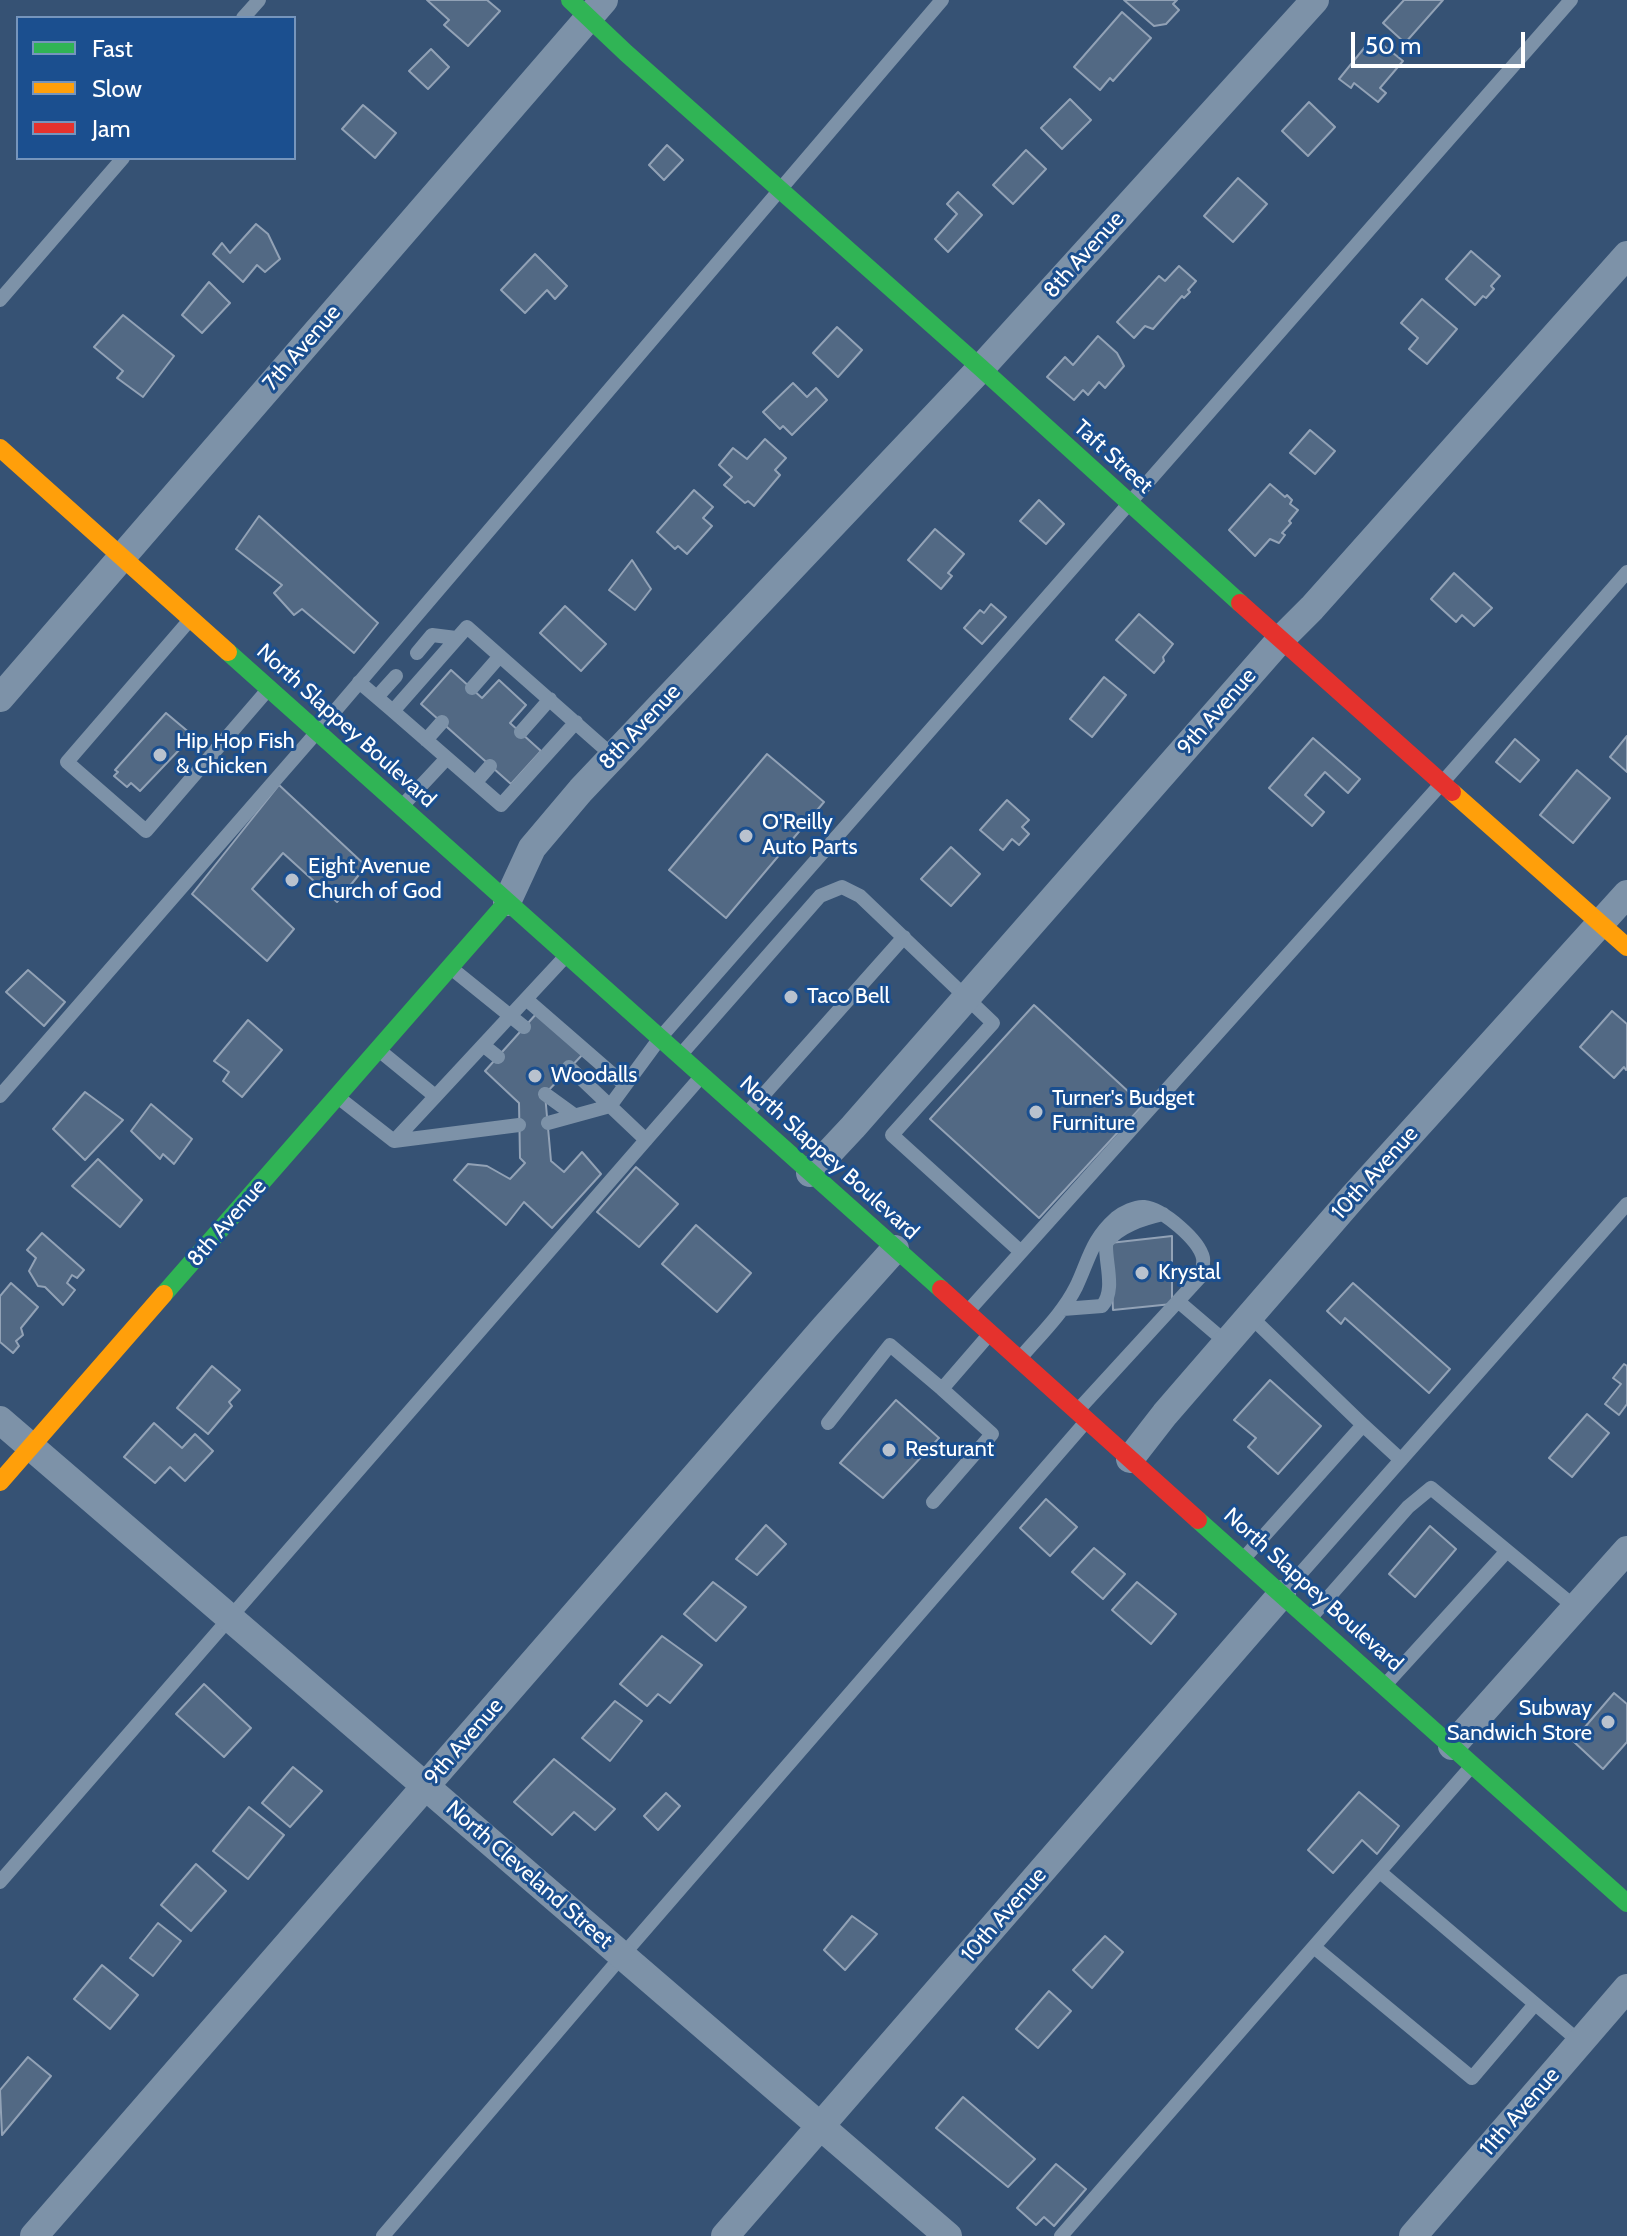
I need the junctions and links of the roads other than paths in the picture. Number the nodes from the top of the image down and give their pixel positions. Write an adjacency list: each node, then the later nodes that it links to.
1 (259, 0): 6 (lane)
2 (942, 0): 8 (lane)
3 (1315, 0): 11 (street, 8th Avenue)
4 (1571, 0): 13 (lane)
5 (588, 6): 8 (main road, Taft Street); 14 (street, 7th Avenue)
6 (245, 16)
7 (121, 160): 10 (lane)
8 (779, 189): 11 (main road, Taft Street); 22 (lane)
9 (1627, 255): 18 (street, 9th Avenue)
10 (0, 300)
11 (981, 368): 13 (main road, Taft Street); 34 (street, 8th Avenue)
12 (0, 448): 14 (main road, North Slappey Boulevard)
13 (1129, 503): 18 (main road, Taft Street); 51 (lane)
14 (121, 557): 16 (main road, North Slappey Boulevard); 26 (street, 7th Avenue)
15 (1627, 572): 38 (lane)
16 (191, 619): 24 (main road, North Slappey Boulevard); 24 (lane)
17 (456, 638): 19 (lane); 20 (lane); 28 (lane)
18 (1280, 640): 38 (main road, Taft Street); 47 (street, 9th Avenue)
19 (417, 653)
20 (500, 656): 23 (lane); 27 (lane)
21 (396, 676): 25 (lane)
22 (359, 682): 25 (lane); 31 (lane)
23 (472, 688)
24 (269, 689): 31 (main road, North Slappey Boulevard)
25 (377, 697): 28 (lane)
26 (0, 698)
27 (550, 699): 30 (lane); 32 (lane)
28 (393, 711): 33 (lane)
29 (442, 722): 33 (lane)
30 (576, 722): 34 (lane); 37 (lane)
31 (317, 732): 39 (main road, North Slappey Boulevard); 60 (lane)
32 (521, 732)
33 (426, 740): 35 (lane)
34 (613, 756): 41 (street, 8th Avenue)
35 (447, 758): 37 (lane); 39 (lane)
36 (490, 766): 37 (lane)
37 (476, 782)
38 (1442, 783): 42 (main road, Taft Street); 74 (lane)
39 (401, 807): 41 (main road, North Slappey Boulevard)
40 (1627, 894): 42 (street, 10th Avenue)
41 (507, 902): 45 (main road, North Slappey Boulevard); 46 (main road, 8th Avenue)
42 (1600, 922): 44 (main road, Taft Street); 78 (street, 10th Avenue)
43 (904, 937): 47 (lane); 54 (lane); 65 (lane)
44 (1627, 947)
45 (567, 955): 48 (lane); 51 (main road, North Slappey Boulevard)
46 (451, 968): 49 (lane); 53 (main road, 8th Avenue)
47 (967, 997): 70 (street, 9th Avenue); 74 (lane)
48 (526, 999): 49 (lane); 58 (lane)
49 (510, 1016): 50 (lane); 52 (lane)
50 (524, 1027)
51 (660, 1038): 54 (main road, North Slappey Boulevard); 58 (lane)
52 (483, 1045): 55 (lane); 61 (lane)
53 (379, 1050): 61 (lane); 62 (main road, 8th Avenue)
54 (679, 1056): 57 (main road, North Slappey Boulevard)
55 (498, 1057)
56 (569, 1067): 63 (lane)
57 (702, 1076): 65 (main road, North Slappey Boulevard); 68 (lane)
58 (625, 1085): 63 (lane)
59 (545, 1094): 64 (lane)
60 (0, 1096)
61 (435, 1096): 69 (lane)
62 (337, 1097): 69 (lane); 87 (main road, 8th Avenue)
63 (610, 1106): 64 (lane); 68 (lane)
64 (574, 1115): 66 (lane)
65 (746, 1115): 70 (main road, North Slappey Boulevard)
66 (548, 1123)
67 (519, 1125): 69 (lane)
68 (646, 1140): 97 (lane)
69 (394, 1141)
70 (810, 1173): 73 (main road, North Slappey Boulevard)
71 (1627, 1204): 89 (lane)
72 (1163, 1214): 75 (lane); 76 (lane); 76 (lane)
73 (895, 1249): 77 (main road, North Slappey Boulevard); 101 (street, 9th Avenue)
74 (1021, 1252): 77 (lane)
75 (1179, 1302): 80 (lane); 83 (lane)
76 (1063, 1309): 81 (lane)
77 (967, 1313): 79 (main road, North Slappey Boulevard)
78 (1250, 1316): 80 (street, 10th Avenue); 86 (lane)
79 (990, 1333): 81 (main road, North Slappey Boulevard); 82 (lane)
80 (1227, 1343): 88 (street, 10th Avenue)
81 (1019, 1359): 83 (main road, North Slappey Boulevard)
82 (942, 1389): 85 (lane); 91 (lane)
83 (1082, 1415): 88 (main road, North Slappey Boulevard); 106 (lane)
84 (0, 1420): 87 (street, North Cleveland Street)
85 (828, 1423)
86 (1363, 1425): 89 (lane); 94 (lane)
87 (31, 1447): 90 (main road, 8th Avenue); 97 (street, North Cleveland Street)
88 (1130, 1459): 94 (main road, North Slappey Boulevard)
89 (1401, 1460): 95 (lane)
90 (0, 1482)
91 (933, 1502)
92 (1627, 1550): 96 (street)
93 (1507, 1551): 96 (lane); 98 (lane); 99 (lane)
94 (1243, 1559): 95 (main road, North Slappey Boulevard)
95 (1282, 1594): 98 (main road, North Slappey Boulevard); 110 (street, 10th Avenue)
96 (1576, 1608): 100 (street)
97 (231, 1618): 101 (street, North Cleveland Street); 103 (lane)
98 (1309, 1619): 99 (main road, North Slappey Boulevard)
99 (1384, 1686): 100 (main road, North Slappey Boulevard)
100 (1462, 1756): 102 (lane); 104 (main road, North Slappey Boulevard)
101 (426, 1786): 106 (street, North Cleveland Street); 111 (street, 9th Avenue)
102 (1380, 1872): 105 (lane); 108 (lane)
103 (0, 1882)
104 (1627, 1903)
105 (1314, 1947): 108 (lane); 115 (lane)
106 (622, 1956): 110 (street, North Cleveland Street); 112 (lane)
107 (1627, 1988): 109 (street, 11th Avenue)
108 (1535, 2004): 109 (lane)
109 (1580, 2042): 116 (street, 11th Avenue)
110 (819, 2127): 113 (street, 10th Avenue); 114 (street, North Cleveland Street)
111 (34, 2236)
112 (383, 2236)
113 (725, 2236)
114 (948, 2236)
115 (1061, 2236)
116 (1413, 2236)

